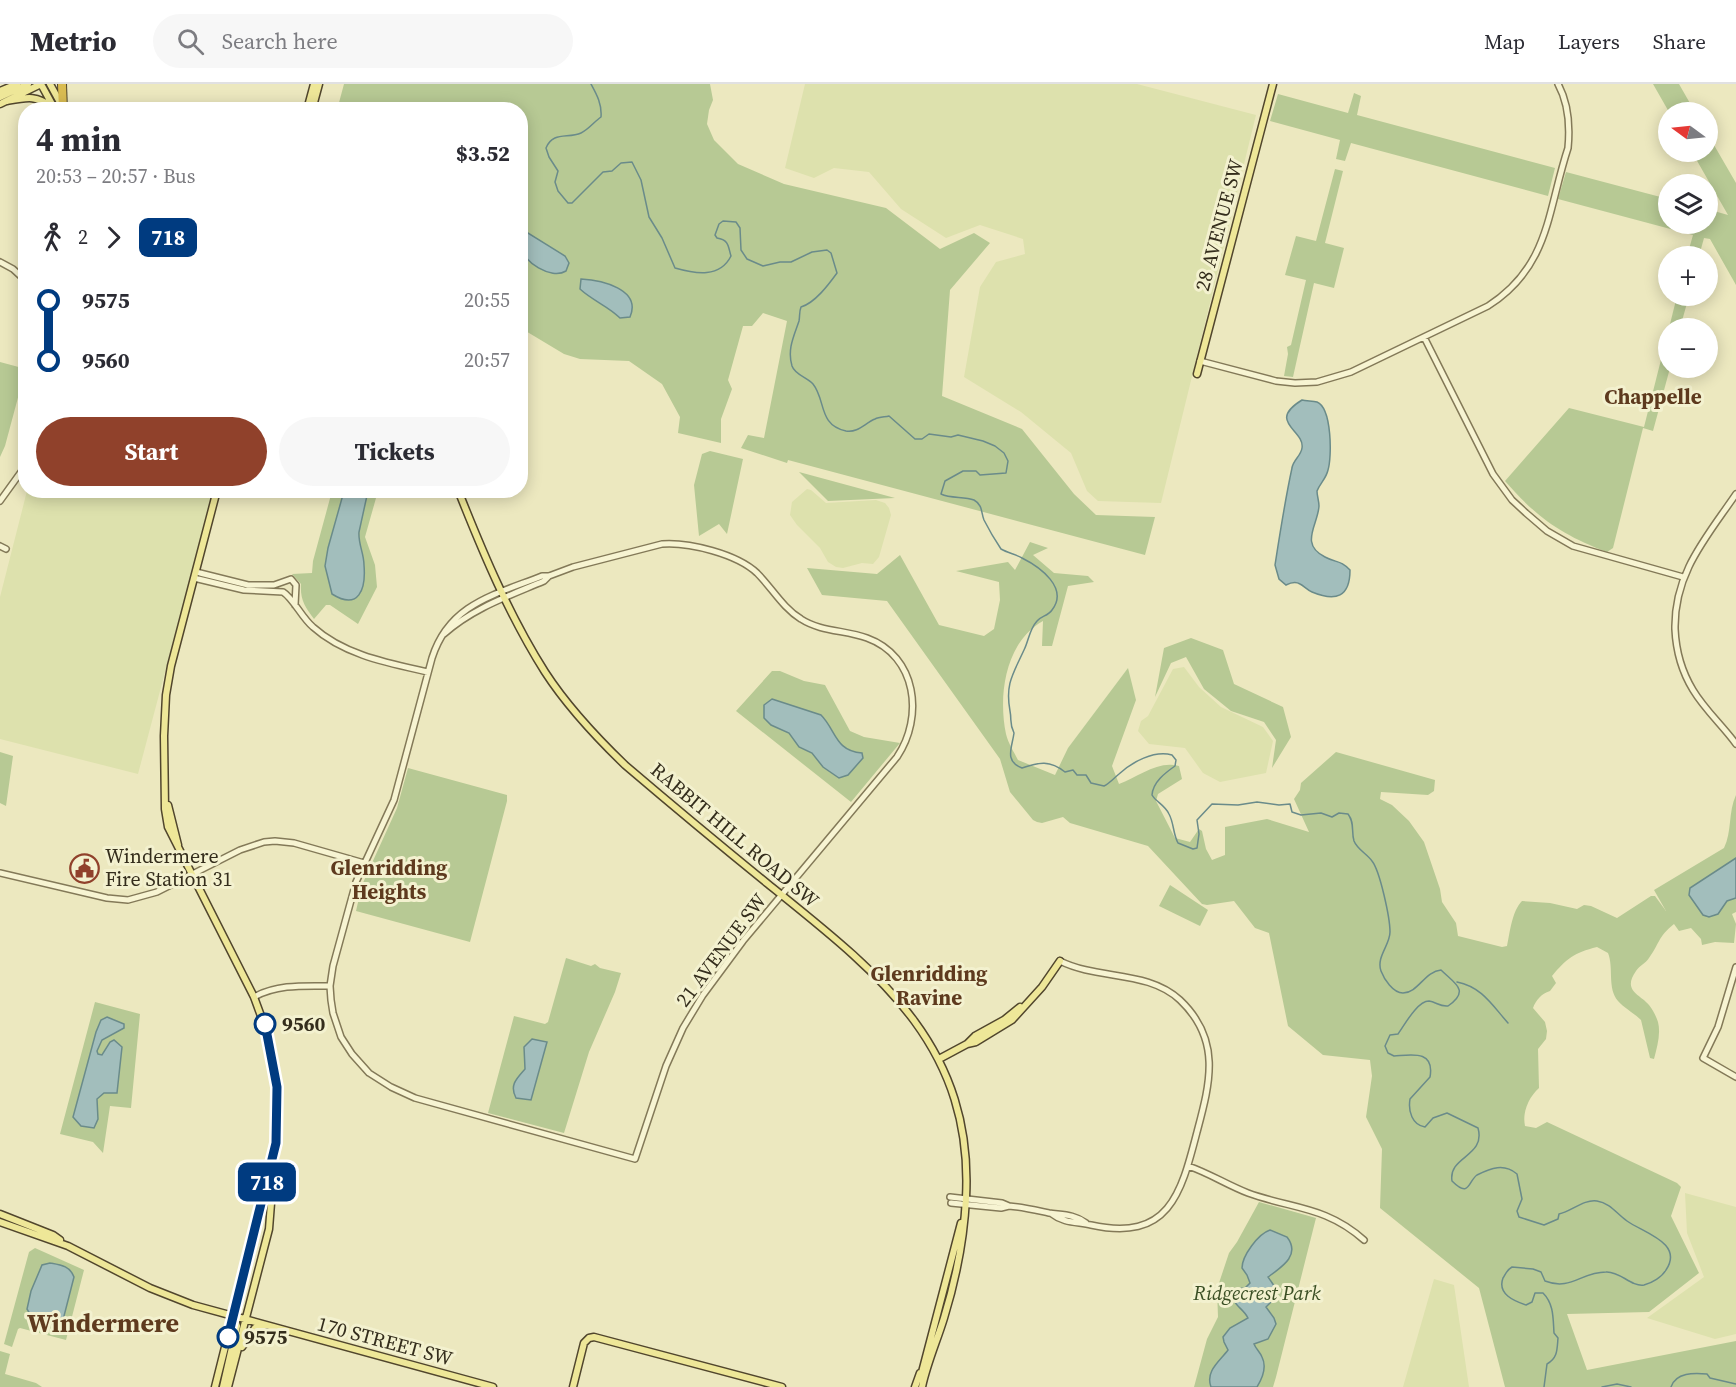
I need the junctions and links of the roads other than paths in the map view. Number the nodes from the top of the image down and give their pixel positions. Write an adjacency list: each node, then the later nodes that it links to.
1 (12, 84): 11 (main road)
2 (17, 84): 11 (main road)
3 (28, 84): 12 (main road)
4 (41, 84): 13 (main road); 15 (main road)
5 (50, 84): 16 (main road)
6 (62, 84): 17 (highway)
7 (314, 84): 18 (main road)
8 (319, 84): 19 (main road)
9 (1273, 84): 23 (main road, 28 AVENUE SW)
10 (1558, 84): 22 (street)
11 (2, 90)
12 (0, 97)
13 (3, 102): 14 (main road)
14 (43, 102)
15 (51, 102)
16 (59, 102)
17 (63, 102)
18 (309, 102)
19 (314, 102)
20 (0, 262): 21 (street)
21 (18, 274)
22 (1424, 337): 23 (street); 31 (street)
23 (1200, 361): 24 (main road, 28 AVENUE SW)
24 (1197, 374)
25 (18, 476): 29 (street)
26 (1736, 494): 31 (street)
27 (215, 498): 30 (main road)
28 (462, 498): 35 (main road, RABBIT HILL ROAD SW)
29 (0, 501)
30 (195, 575): 32 (street); 34 (street); 41 (main road)
31 (1683, 577): 38 (street)
32 (281, 584): 33 (street); 34 (street)
33 (295, 591): 34 (street); 36 (street)
34 (285, 594): 36 (street)
35 (503, 595): 37 (street, 21 AVENUE SW); 42 (main road, RABBIT HILL ROAD SW); 42 (street, 21 AVENUE SW)
36 (295, 606): 37 (street)
37 (428, 672): 39 (street)
38 (1736, 744)
39 (364, 863): 41 (street); 45 (street)
40 (0, 873): 41 (street)
41 (193, 875): 46 (main road)
42 (782, 895): 45 (street, 21 AVENUE SW); 47 (main road, RABBIT HILL ROAD SW)
43 (1060, 961): 47 (main road); 50 (street)
44 (1736, 967): 48 (street)
45 (330, 986): 46 (street)
46 (255, 997): 49 (main road)
47 (939, 1059): 52 (main road, RABBIT HILL ROAD SW)
48 (1736, 1077)
49 (276, 1143): 55 (main road); 61 (main road)
50 (1188, 1166): 52 (street); 56 (street)
51 (951, 1200): 52 (street)
52 (966, 1202): 58 (main road, RABBIT HILL ROAD SW); 59 (main road, RABBIT HILL ROAD SW)
53 (0, 1214): 57 (main road, 170 STREET SW)
54 (0, 1222): 57 (main road, 170 STREET SW)
55 (255, 1234): 60 (main road); 61 (main road)
56 (1364, 1240)
57 (68, 1246): 60 (main road, 170 STREET SW)
58 (952, 1255): 59 (main road); 70 (main road, RABBIT HILL ROAD SW)
59 (947, 1308): 70 (main road, RABBIT HILL ROAD SW)
60 (234, 1317): 61 (main road, 170 STREET SW); 64 (main road); 65 (main road)
61 (246, 1320): 62 (main road, 170 STREET SW); 63 (main road)
62 (267, 1326): 63 (main road); 67 (main road, 170 STREET SW)
63 (237, 1355): 66 (main road)
64 (215, 1387)
65 (223, 1387)
66 (228, 1387)
67 (493, 1387)
68 (573, 1387): 69 (main road)
69 (782, 1387)
70 (919, 1387)

